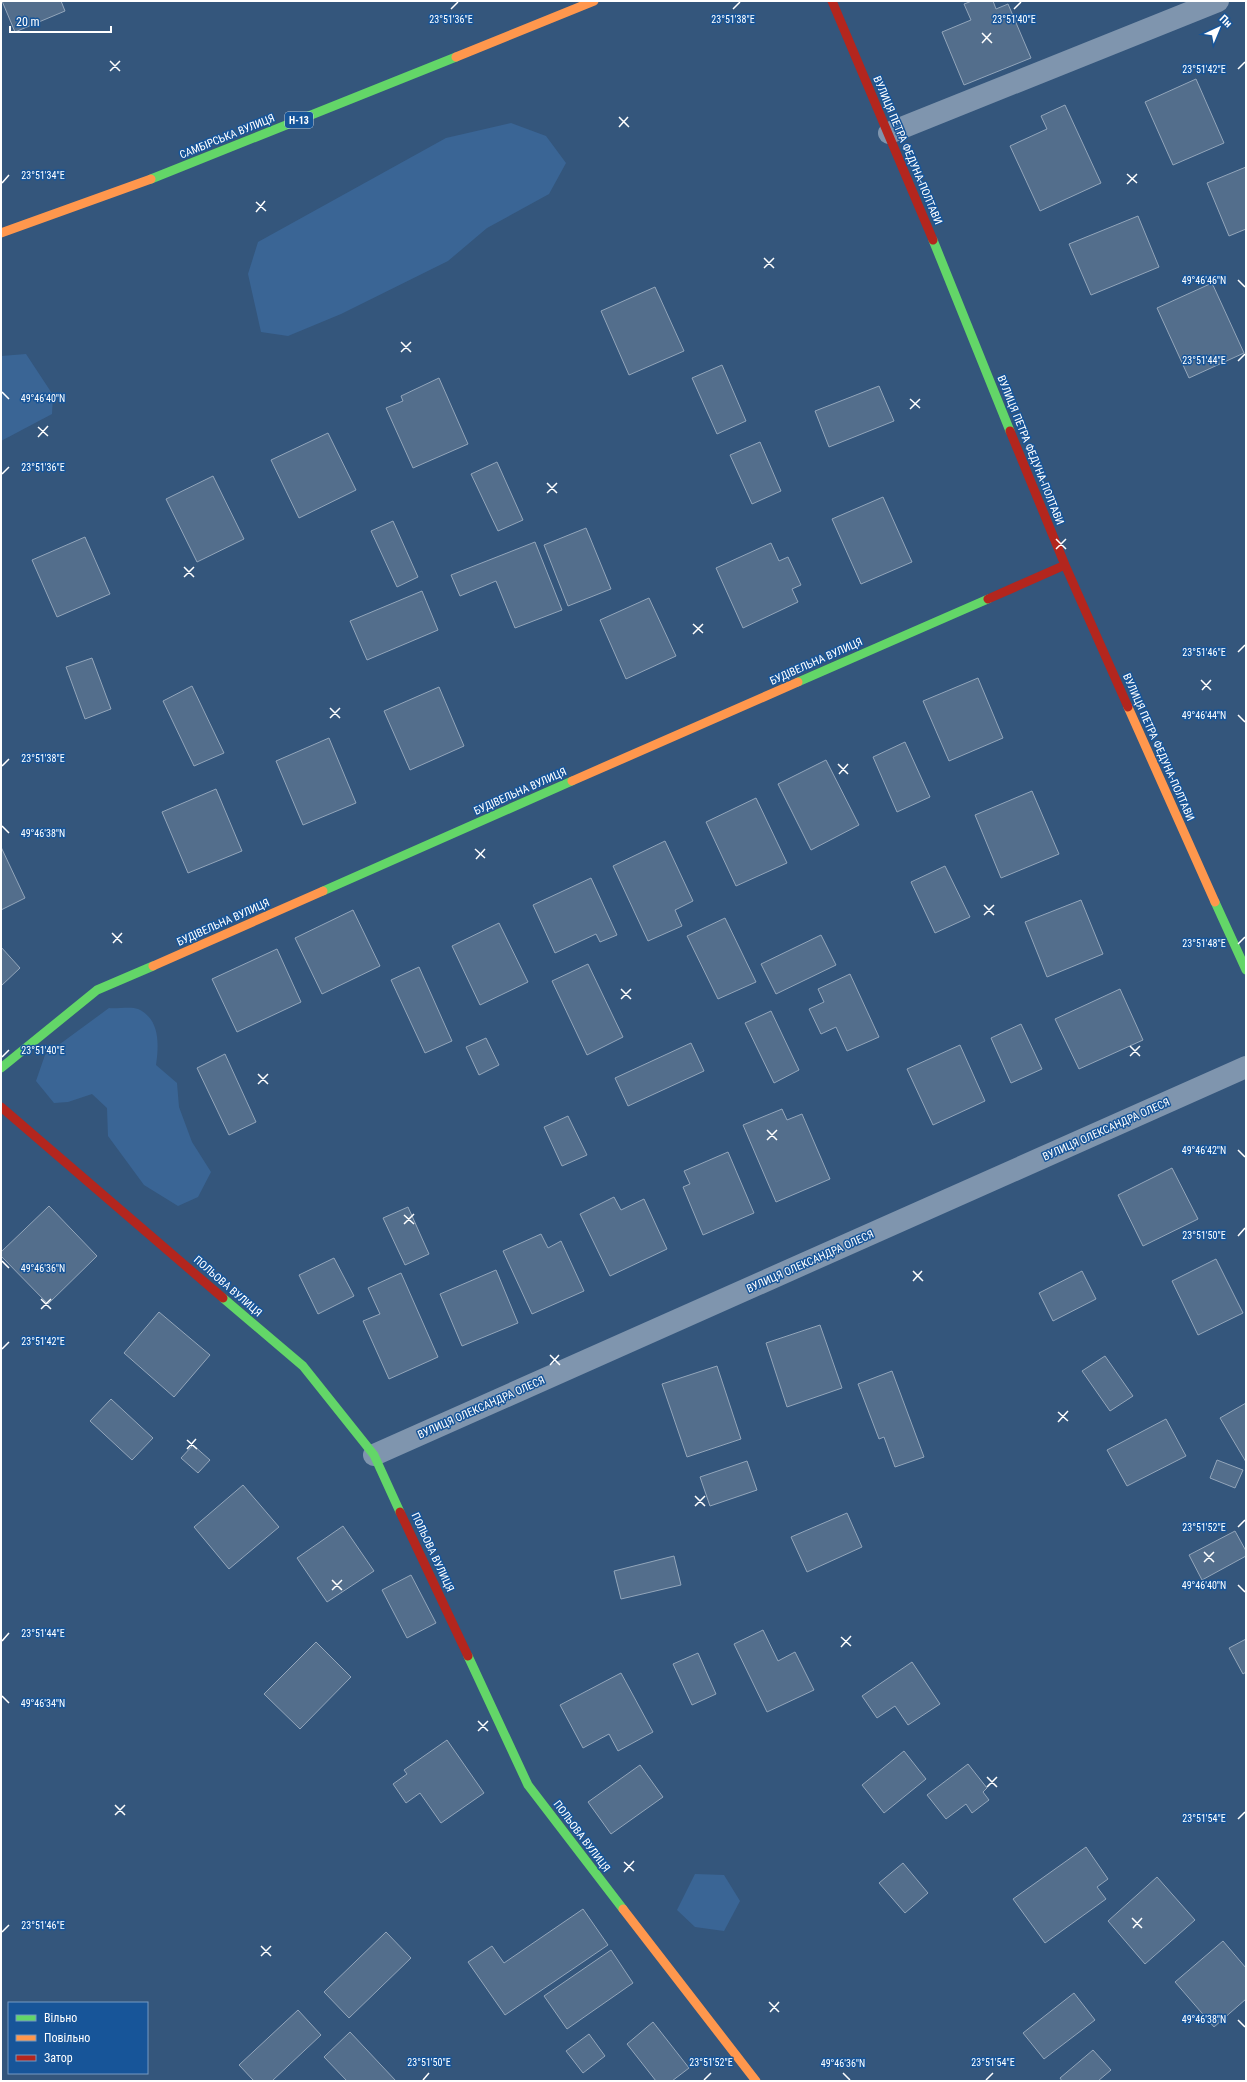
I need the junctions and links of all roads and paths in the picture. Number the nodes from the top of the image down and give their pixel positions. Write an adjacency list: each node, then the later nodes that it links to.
1 (594, 1): 5 (street, САМБІРСЬКА ВУЛИЦЯ / Н-13)
2 (832, 1): 4 (street, ВУЛИЦЯ ПЕТРА ФЕДУНА-ПОЛТАВИ)
3 (1218, 1): 4 (street)
4 (889, 133): 6 (street, ВУЛИЦЯ ПЕТРА ФЕДУНА-ПОЛТАВИ)
5 (1, 233)
6 (1065, 565): 7 (street, ВУЛИЦЯ ПЕТРА ФЕДУНА-ПОЛТАВИ); 9 (street, БУДІВЕЛЬНА ВУЛИЦЯ)
7 (1246, 970)
8 (1246, 1066): 11 (street, ВУЛИЦЯ ОЛЕКСАНДРА ОЛЕСЯ)
9 (1, 1068)
10 (1, 1107): 11 (street, ПОЛЬОВА ВУЛИЦЯ)
11 (374, 1455): 12 (street, ПОЛЬОВА ВУЛИЦЯ)
12 (756, 2081)

